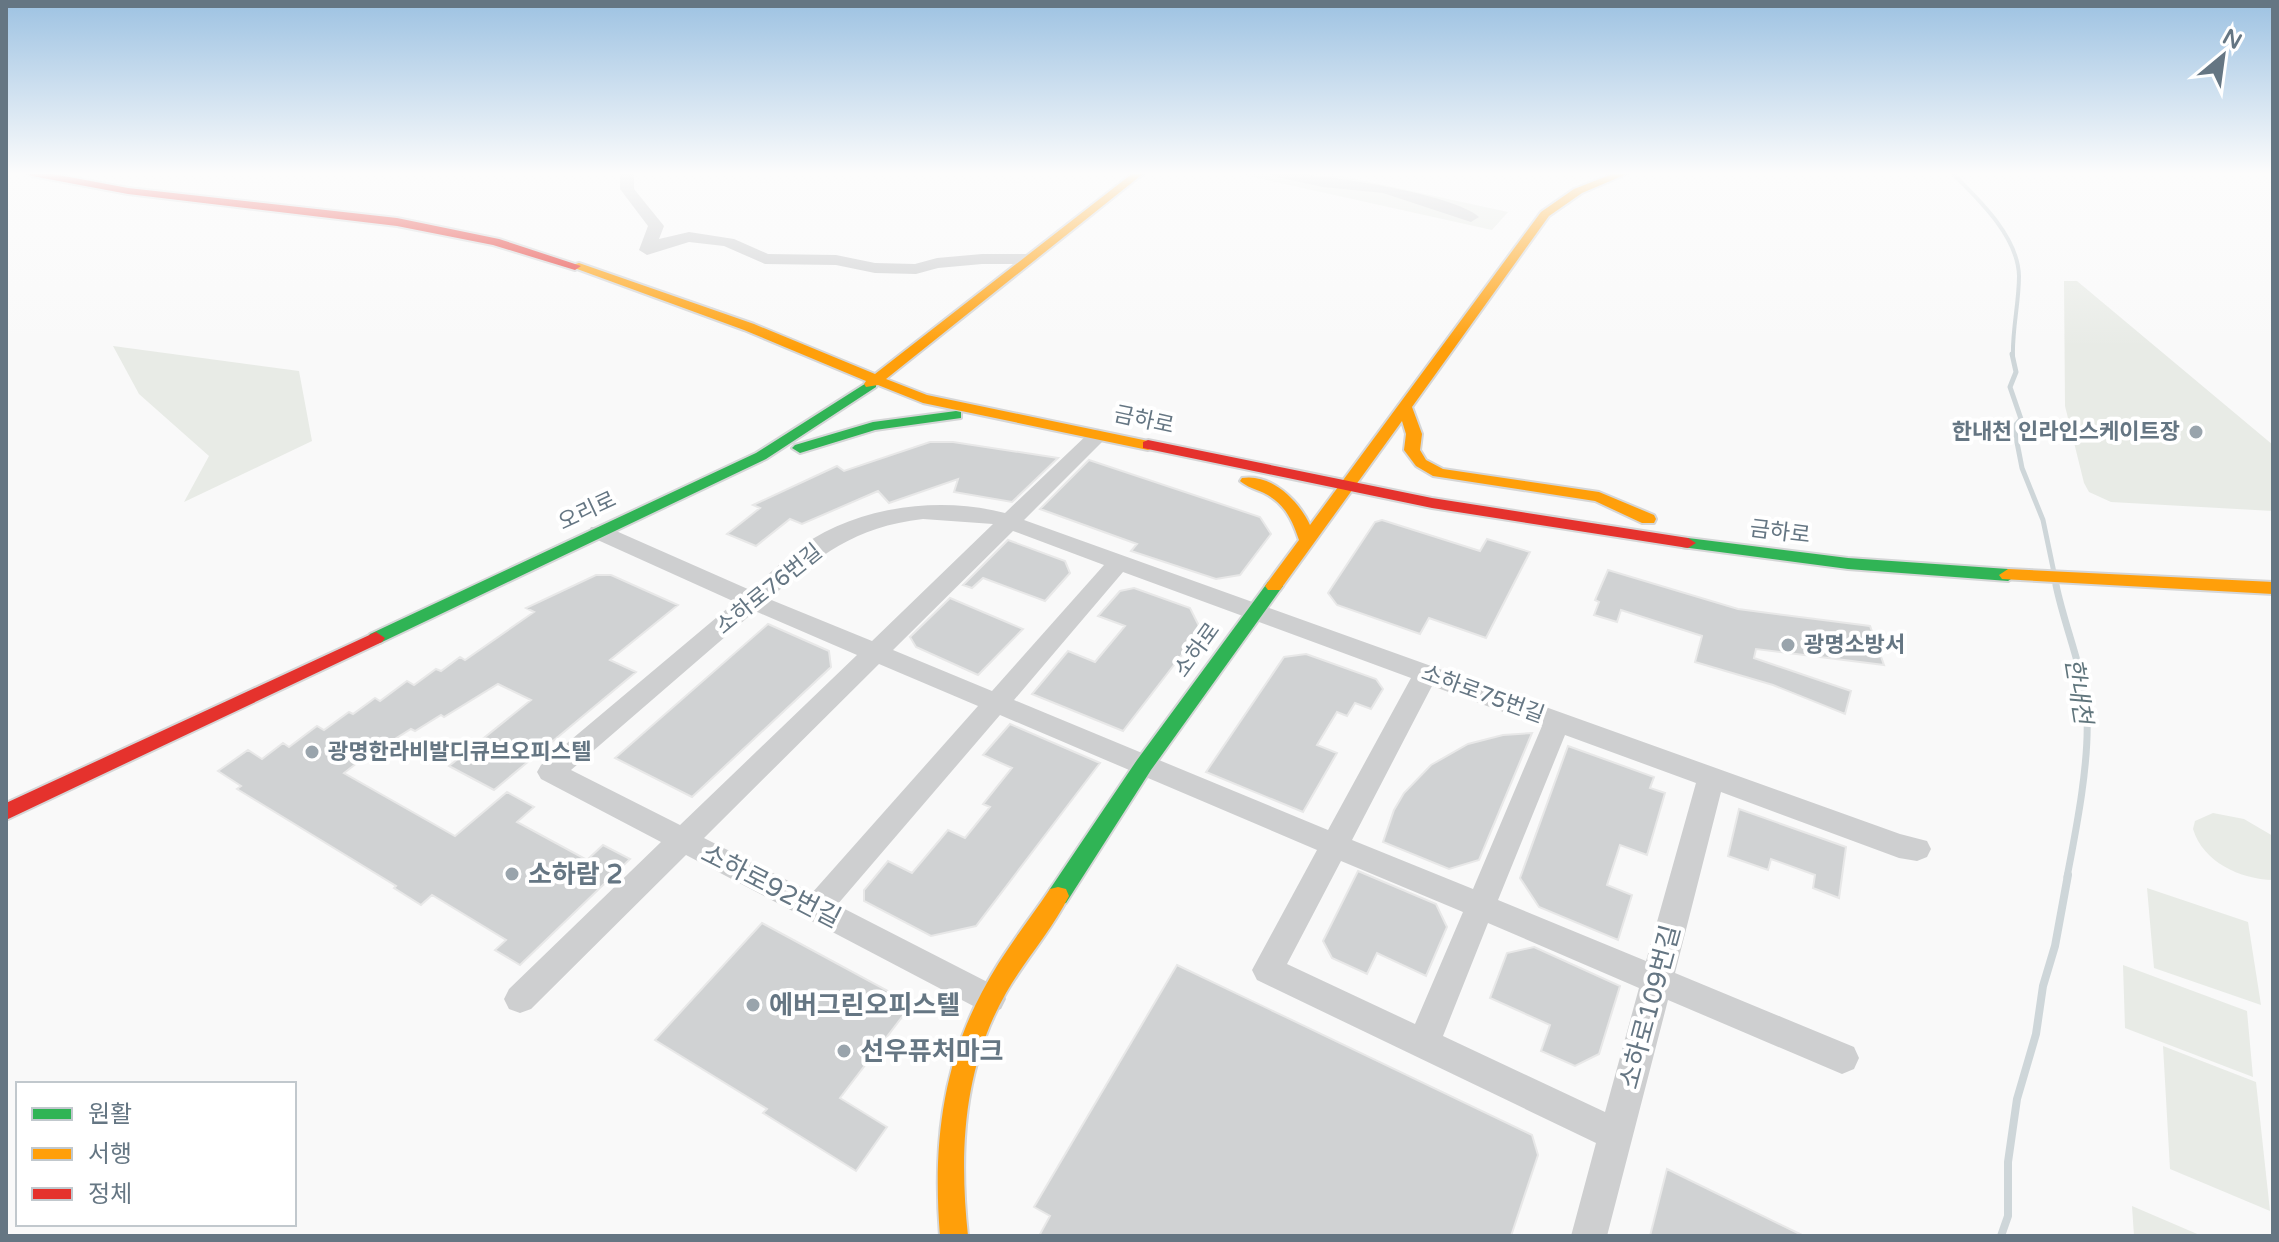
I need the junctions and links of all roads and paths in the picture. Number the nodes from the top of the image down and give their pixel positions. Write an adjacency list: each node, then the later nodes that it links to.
1 (441, 231): 15 (main road, 금하로)
2 (519, 231): 6 (main road)
3 (654, 231): 7 (street)
4 (1065, 231): 8 (main road, 오리로)
5 (1533, 231): 17 (main road, 소하로)
6 (580, 248)
7 (647, 250): 8 (street); 9 (street)
8 (1029, 259): 13 (main road, 오리로)
9 (634, 266)
10 (706, 292): 11 (main road)
11 (808, 331)
12 (875, 357): 13 (main road)
13 (898, 366): 14 (main road); 15 (main road, 오리로)
14 (919, 374)
15 (879, 380): 18 (main road, 금하로); 21 (main road, 오리로)
16 (942, 383): 22 (main road, 금하로)
17 (1405, 407): 22 (main road, 소하로); 24 (main road)
18 (988, 412): 19 (main road, 금하로); 21 (main road)
19 (1098, 435): 20 (main road, 금하로); 25 (street)
20 (1189, 454): 23 (main road, 금하로); 27 (main road)
21 (741, 466): 26 (main road, 오리로)
22 (1358, 470): 23 (main road, 소하로); 24 (main road, 금하로)
23 (1346, 486): 27 (main road, 소하로); 30 (main road, 금하로)
24 (1648, 519): 28 (main road, 금하로)
25 (1009, 522): 29 (street, 소하로76번길); 31 (street, 소하로76번길); 33 (street)
26 (599, 532): 31 (street); 40 (main road, 오리로)
27 (1307, 539): 32 (main road, 소하로)
28 (1821, 541)
29 (1119, 562): 32 (street, 소하로76번길); 35 (street)
30 (2273, 588)
31 (753, 601): 33 (street); 38 (street, 소하로76번길)
32 (1254, 611): 34 (street, 소하로75번길); 37 (main road, 소하로)
33 (875, 652): 35 (street); 41 (street)
34 (1426, 674): 36 (street, 소하로75번길); 42 (street)
35 (996, 703): 37 (street); 45 (street)
36 (1557, 722): 39 (street, 소하로75번길); 44 (street)
37 (1144, 765): 42 (street); 48 (main road, 소하로)
38 (551, 772): 41 (street, 소하로92번길)
39 (1711, 777): 43 (street, 소하로75번길); 46 (street, 소하로109번길)
40 (6, 812)
41 (683, 840): 45 (street, 소하로92번길); 47 (street)
42 (1335, 845): 44 (street); 49 (street)
43 (1917, 849)
44 (1480, 906): 46 (street); 49 (street)
45 (816, 909): 48 (street, 소하로92번길)
46 (1657, 981): 50 (street); 51 (street, 소하로109번길)
47 (520, 999)
48 (990, 999): 52 (main road, 소하로)
49 (1423, 1044): 51 (street)
50 (1842, 1058)
51 (1616, 1135): 53 (street, 소하로109번길)
52 (954, 1236)
53 (1589, 1236)

